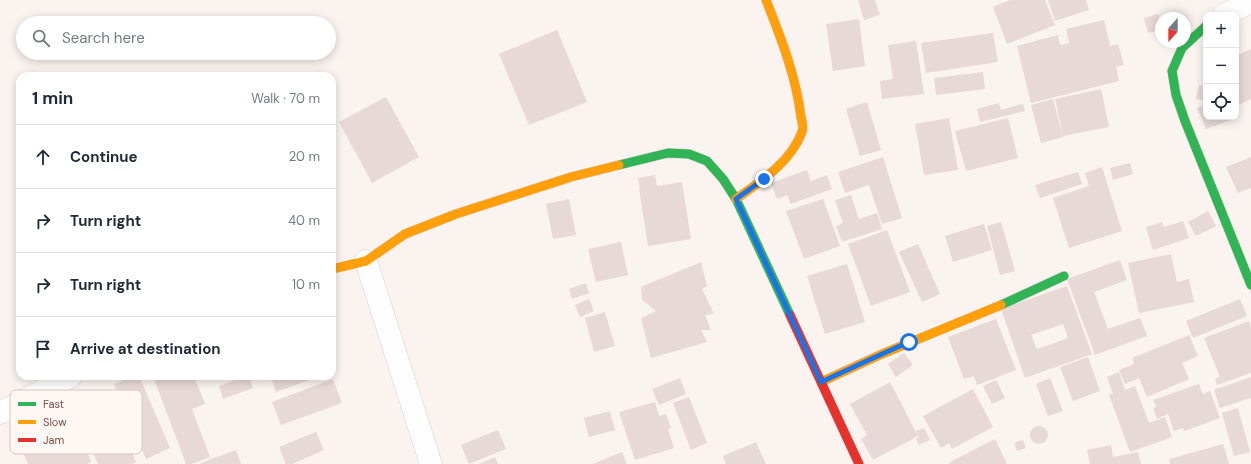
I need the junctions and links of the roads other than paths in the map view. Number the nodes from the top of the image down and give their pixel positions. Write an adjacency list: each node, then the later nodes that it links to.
1 (766, 0): 5 (street)
2 (1251, 2): 3 (street)
3 (1230, 12)
4 (1203, 29): 9 (street)
5 (736, 199): 6 (street); 11 (street)
6 (366, 261): 7 (street); 15 (street)
7 (336, 268)
8 (1064, 276): 11 (street)
9 (1251, 285)
10 (63, 380): 12 (street)
11 (821, 382): 16 (street)
12 (44, 390)
13 (10, 408): 14 (street)
14 (0, 413)
15 (431, 464)
16 (859, 464)

